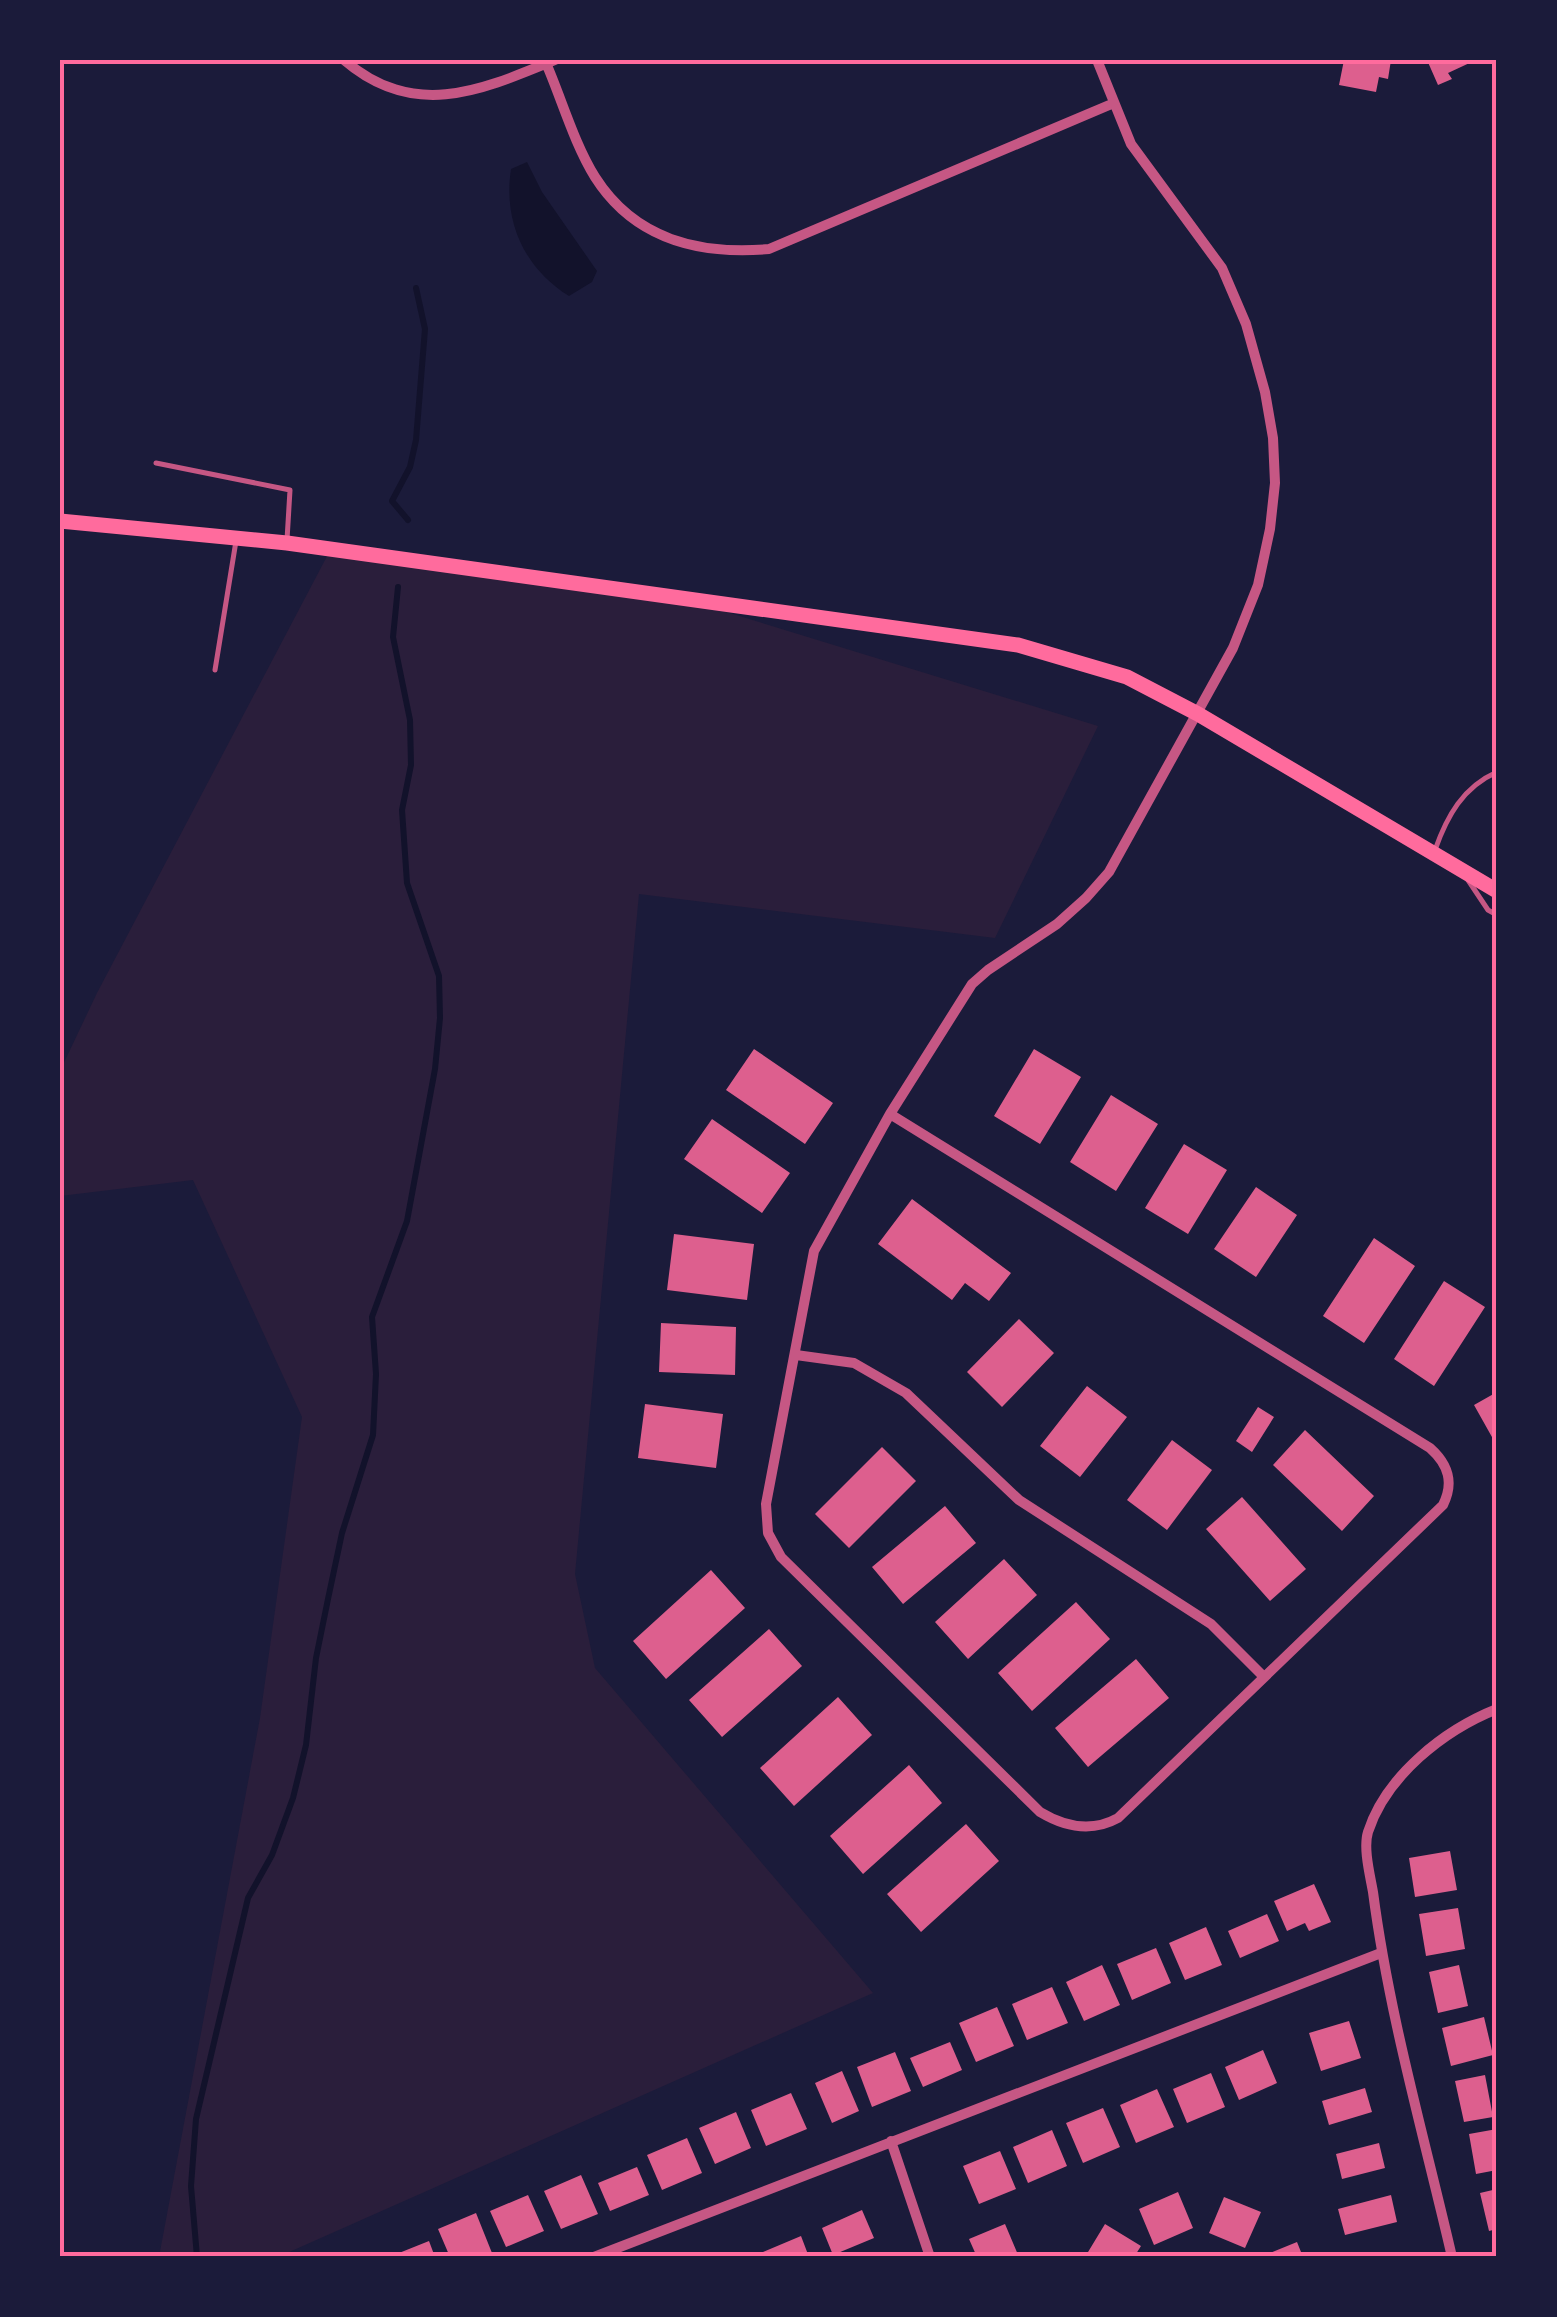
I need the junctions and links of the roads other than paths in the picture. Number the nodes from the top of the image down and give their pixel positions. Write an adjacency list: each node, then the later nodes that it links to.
1 (344, 60): 3 (street)
2 (1097, 60): 4 (street)
3 (550, 62): 4 (street)
4 (1114, 103): 10 (street)
5 (156, 463): 8 (lane)
6 (60, 521): 7 (main road)
7 (237, 538): 8 (main road); 9 (lane)
8 (287, 543): 10 (main road)
9 (215, 670)
10 (1198, 714): 12 (main road); 16 (street)
11 (1497, 772): 12 (lane)
12 (1434, 853): 13 (main road)
13 (1461, 869): 14 (main road); 15 (lane)
14 (1497, 892)
15 (1497, 915)
16 (890, 1114): 17 (street); 18 (street)
17 (796, 1355): 18 (street); 18 (street)
18 (1264, 1677)
19 (1497, 1710): 20 (street)
20 (1381, 1953): 21 (street); 24 (street)
21 (891, 2142): 22 (street); 23 (street)
22 (594, 2257)
23 (930, 2257)
24 (1452, 2257)

